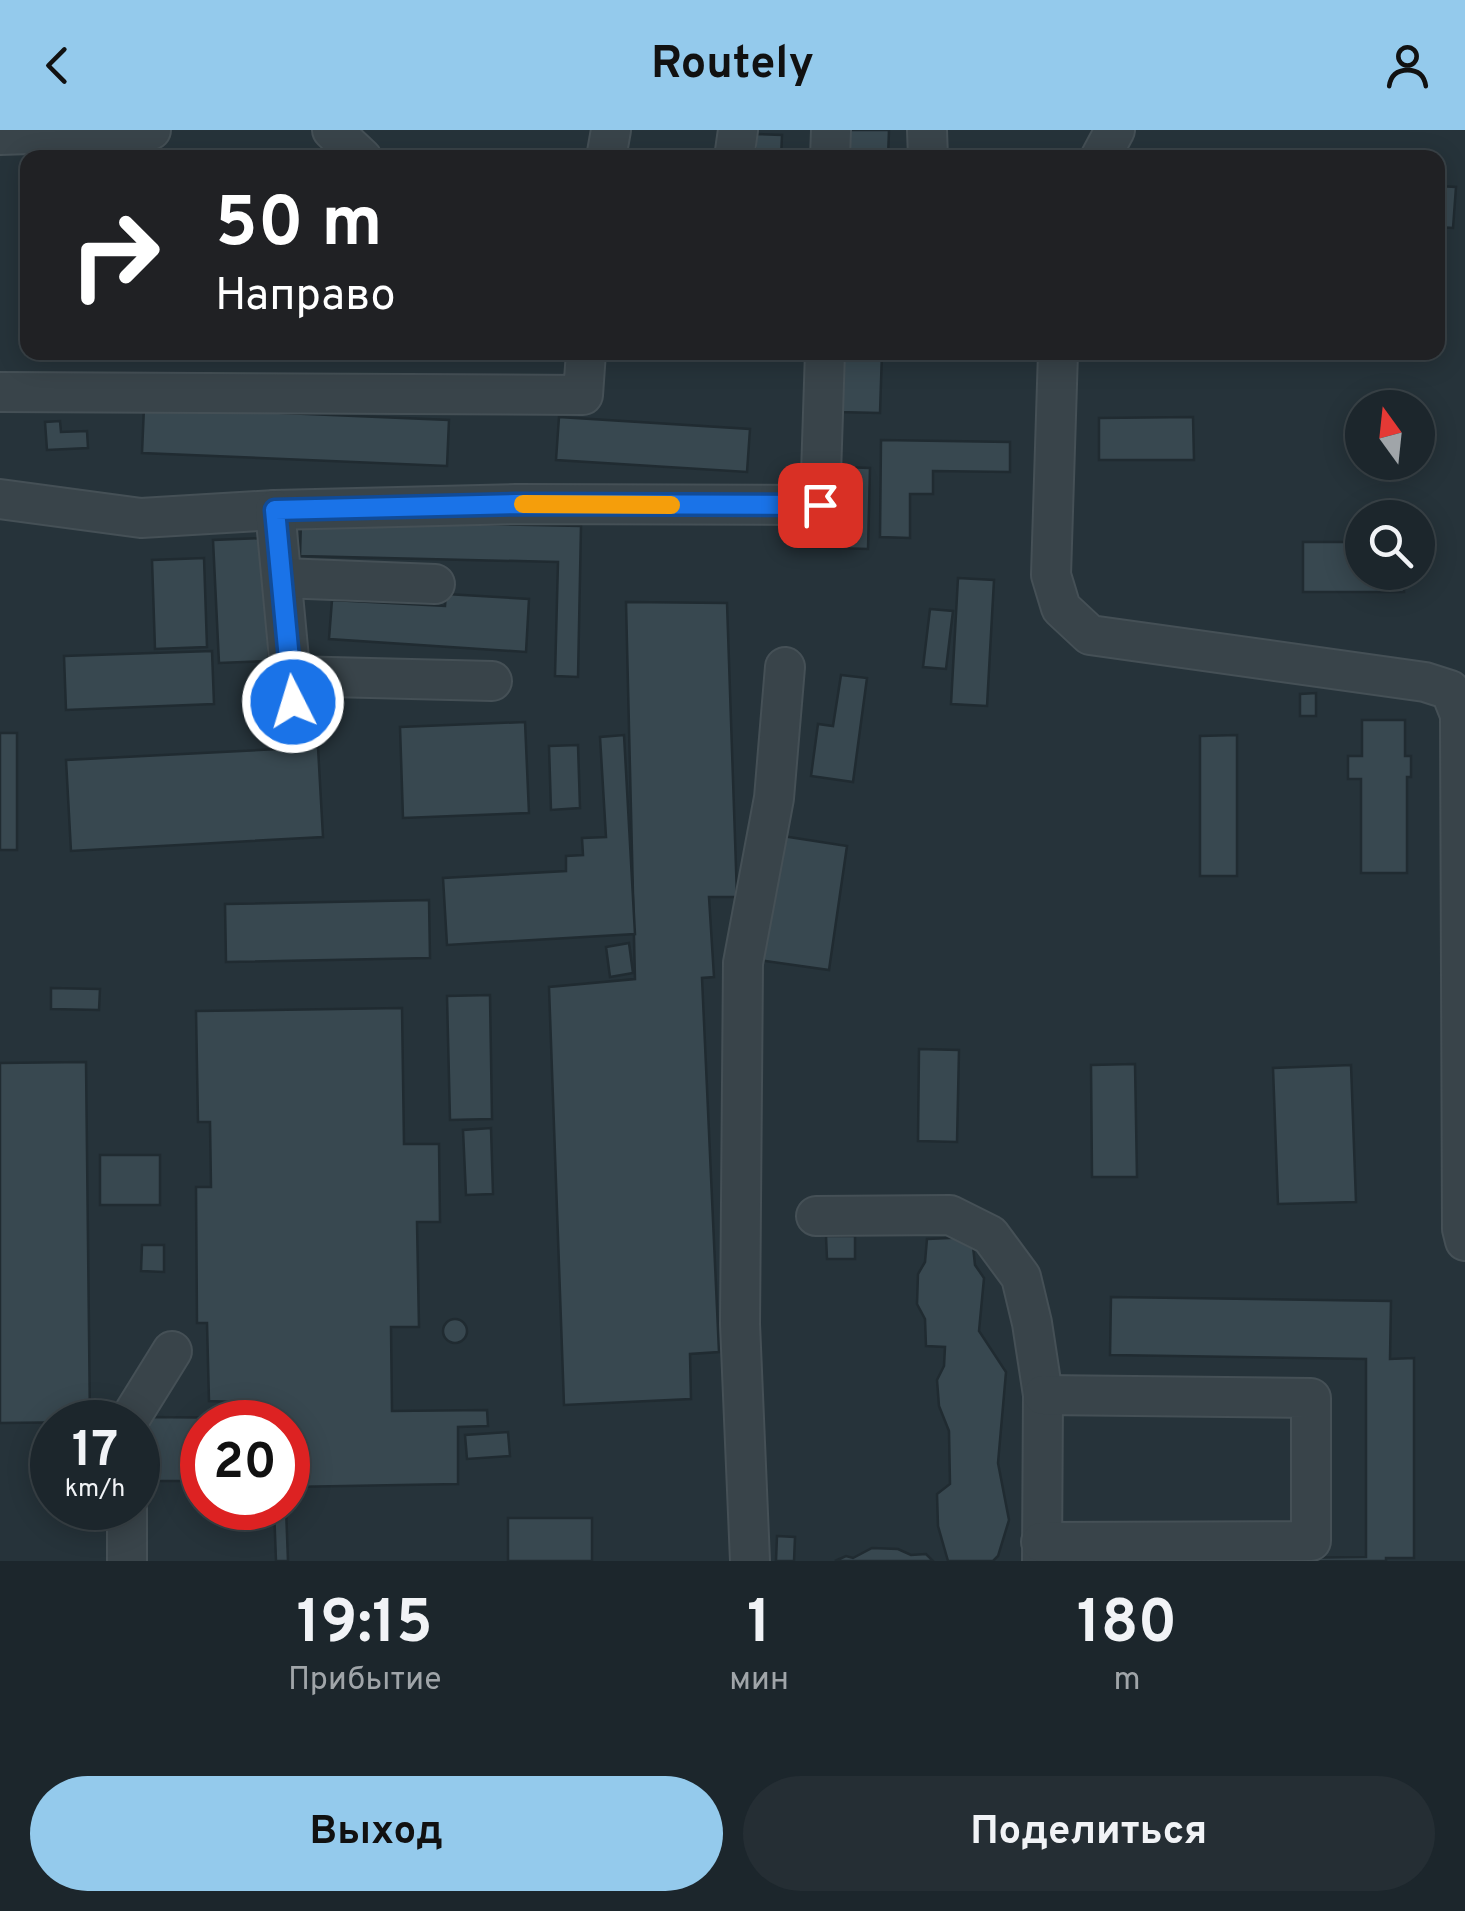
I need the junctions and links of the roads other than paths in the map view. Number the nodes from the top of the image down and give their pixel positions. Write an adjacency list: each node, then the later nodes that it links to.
1 (151, 130): 3 (lane)
2 (332, 130): 4 (lane)
3 (0, 135)
4 (353, 150)
5 (586, 360): 8 (lane)
6 (824, 360): 10 (lane)
7 (1058, 360): 16 (lane)
8 (0, 392)
9 (0, 499): 10 (lane)
10 (275, 510): 11 (lane)
11 (282, 578): 12 (lane); 14 (lane)
12 (435, 584)
13 (784, 666): 23 (lane)
14 (492, 681)
15 (816, 1216): 18 (lane)
16 (1465, 1242)
17 (172, 1351): 19 (lane)
18 (1043, 1395): 21 (lane); 21 (lane)
19 (142, 1400)
20 (127, 1530): 22 (lane)
21 (1042, 1551)
22 (127, 1561)
23 (750, 1561)

